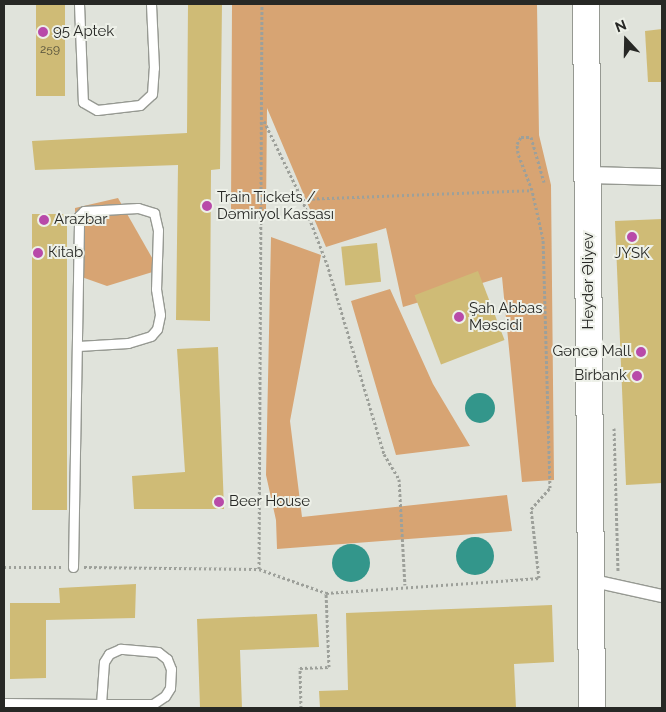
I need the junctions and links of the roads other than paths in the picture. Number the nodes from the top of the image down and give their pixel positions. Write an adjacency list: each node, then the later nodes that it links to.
1 (79, 4): 2 (lane)
2 (151, 4)
3 (586, 4): 4 (main road, Heydər Əliyev)
4 (589, 176): 5 (street); 8 (main road, Heydər Əliyev)
5 (662, 177)
6 (78, 346): 6 (lane); 7 (lane)
7 (73, 567)
8 (589, 580): 9 (street); 12 (main road, Heydər Əliyev)
9 (662, 596)
10 (4, 703): 11 (lane)
11 (101, 704): 11 (lane)
12 (592, 708)

